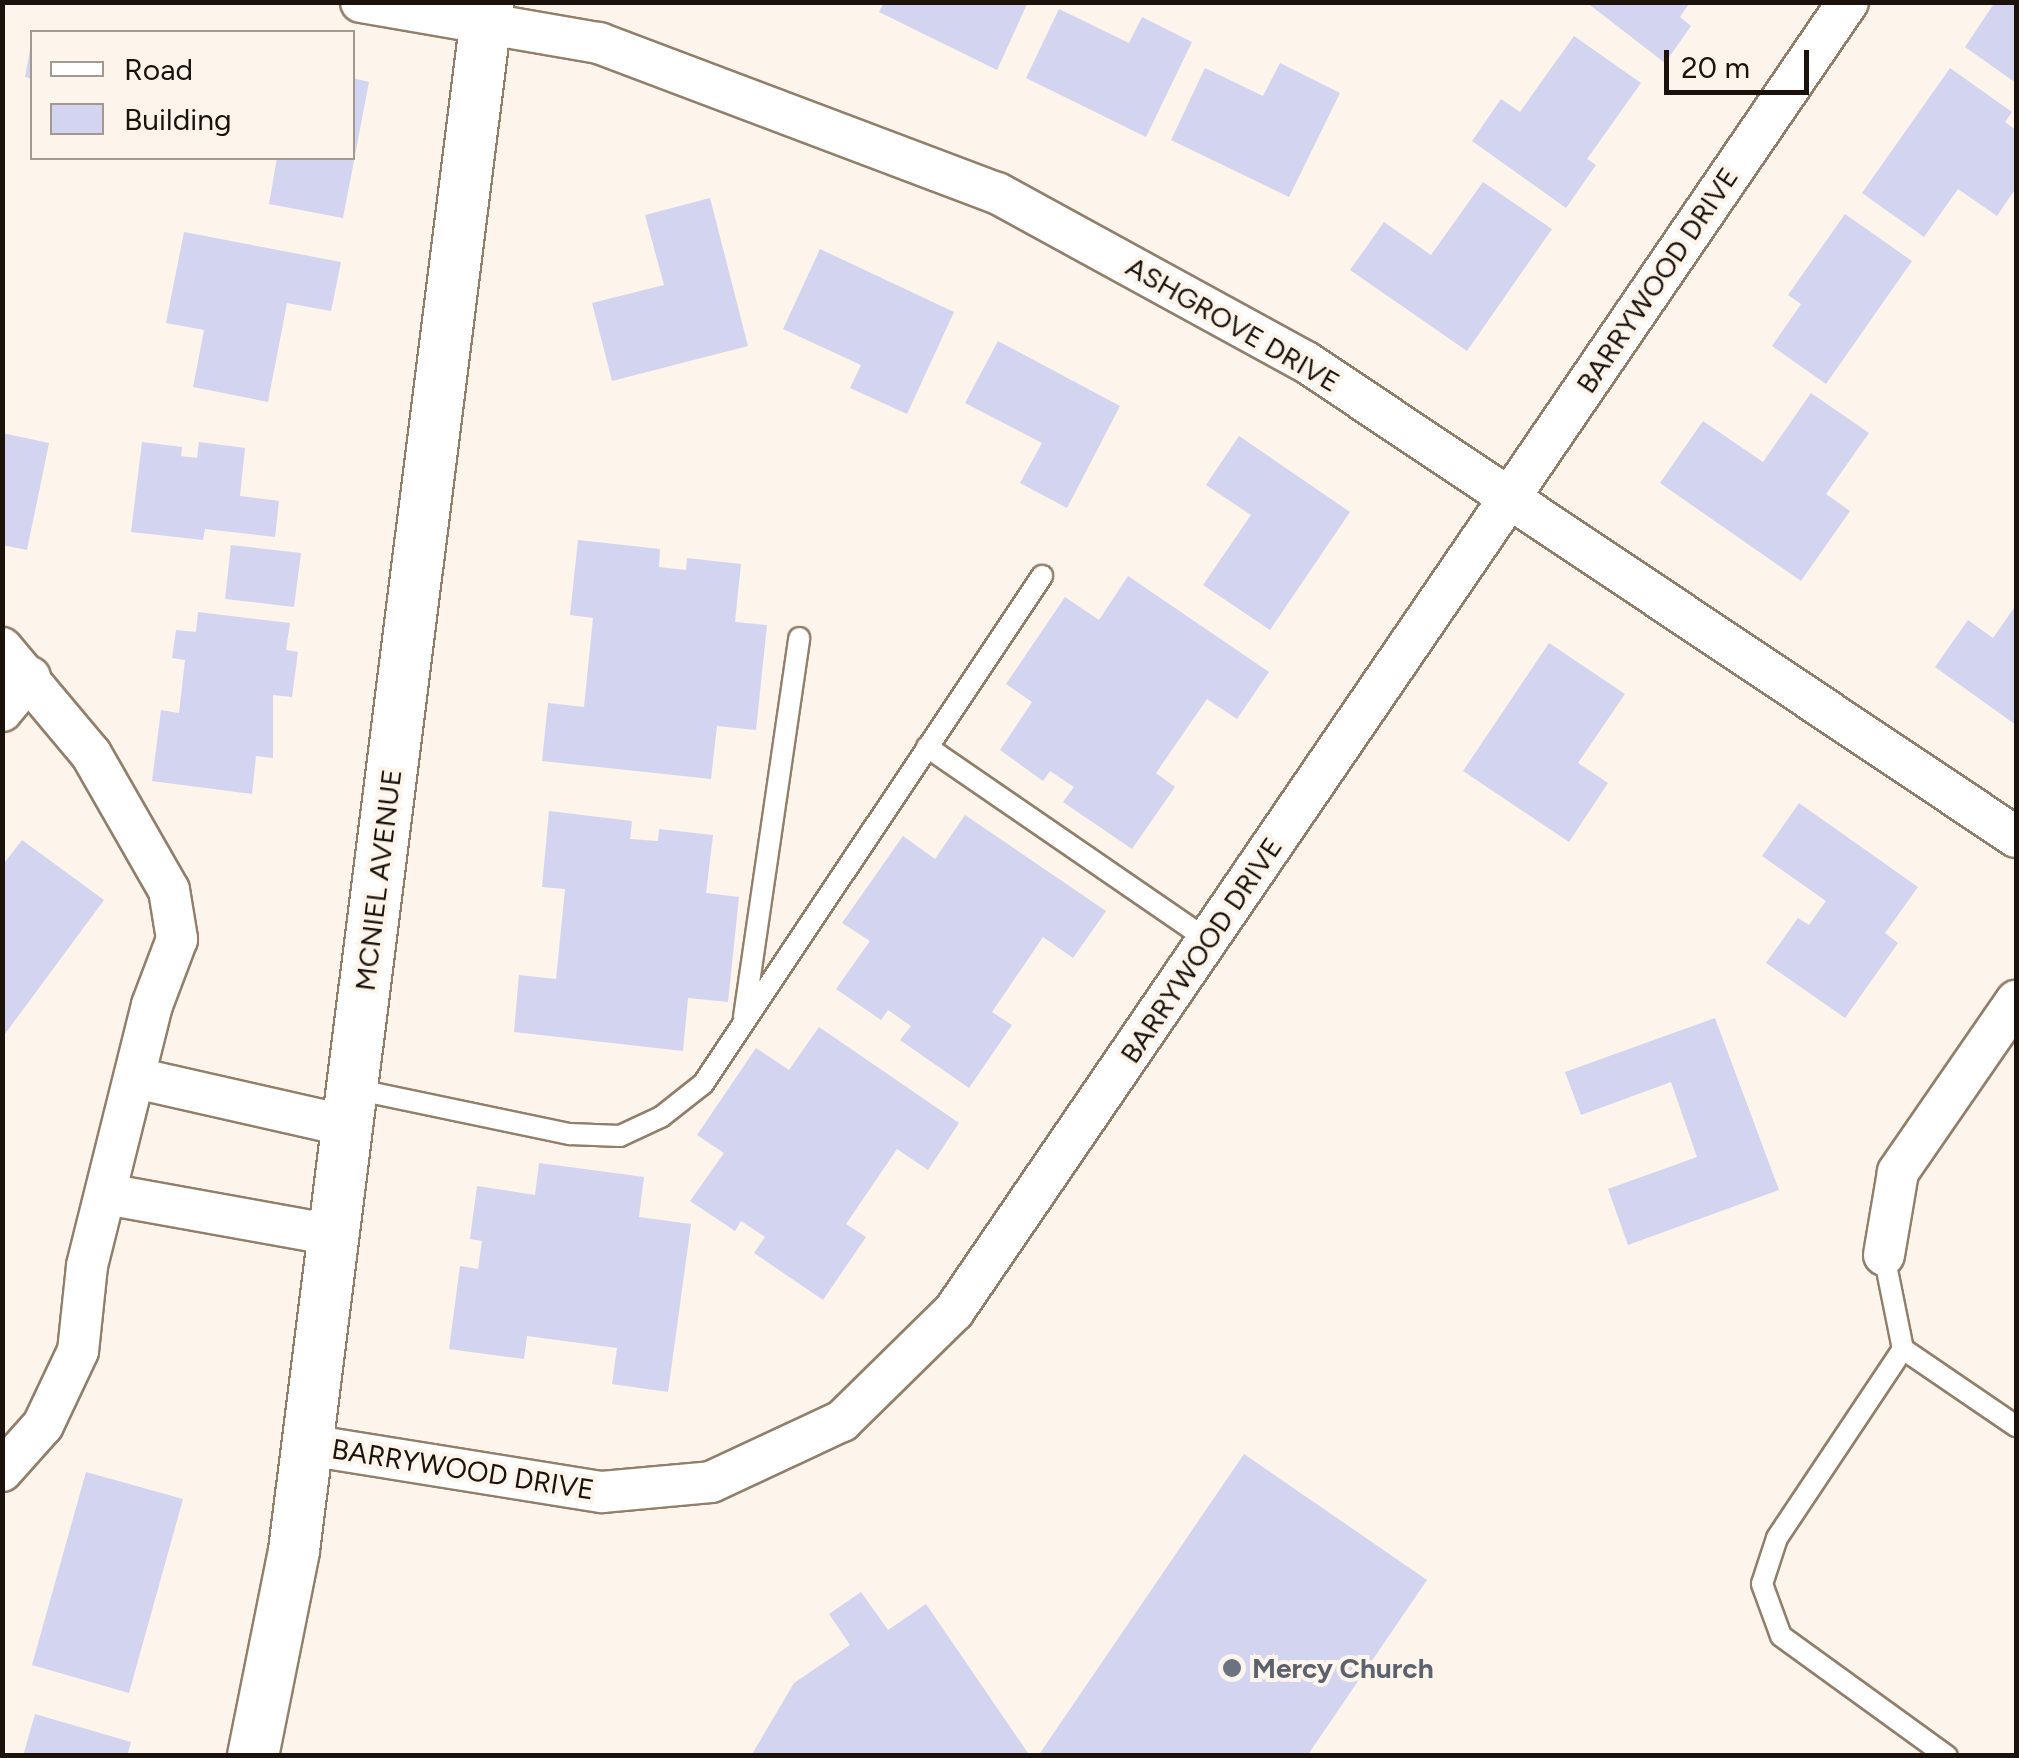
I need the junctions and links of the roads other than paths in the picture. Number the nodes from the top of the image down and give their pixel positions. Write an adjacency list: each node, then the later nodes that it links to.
1 (361, 2): 3 (street, ASHGROVE DRIVE)
2 (1848, 2): 4 (street, BARRYWOOD DRIVE)
3 (486, 14): 4 (street, ASHGROVE DRIVE); 16 (street, MCNIEL AVENUE)
4 (1510, 494): 11 (street, ASHGROVE DRIVE); 12 (street, BARRYWOOD DRIVE)
5 (1042, 576): 10 (lane)
6 (799, 638): 14 (lane)
7 (2, 648): 8 (street)
8 (30, 677): 9 (street); 15 (street)
9 (2, 711)
10 (927, 747): 12 (lane); 14 (lane)
11 (2016, 838)
12 (1208, 940): 22 (street, BARRYWOOD DRIVE)
13 (2016, 1001): 19 (street)
14 (743, 1025): 16 (lane)
15 (136, 1078): 16 (street); 17 (street)
16 (350, 1107): 18 (street, MCNIEL AVENUE)
17 (106, 1194): 18 (street); 23 (street)
18 (334, 1234): 22 (street, MCNIEL AVENUE)
19 (1884, 1255): 20 (lane)
20 (1904, 1349): 21 (lane); 25 (lane)
21 (2016, 1426)
22 (308, 1444): 24 (street, MCNIEL AVENUE)
23 (2, 1472)
24 (254, 1756)
25 (1947, 1756)

